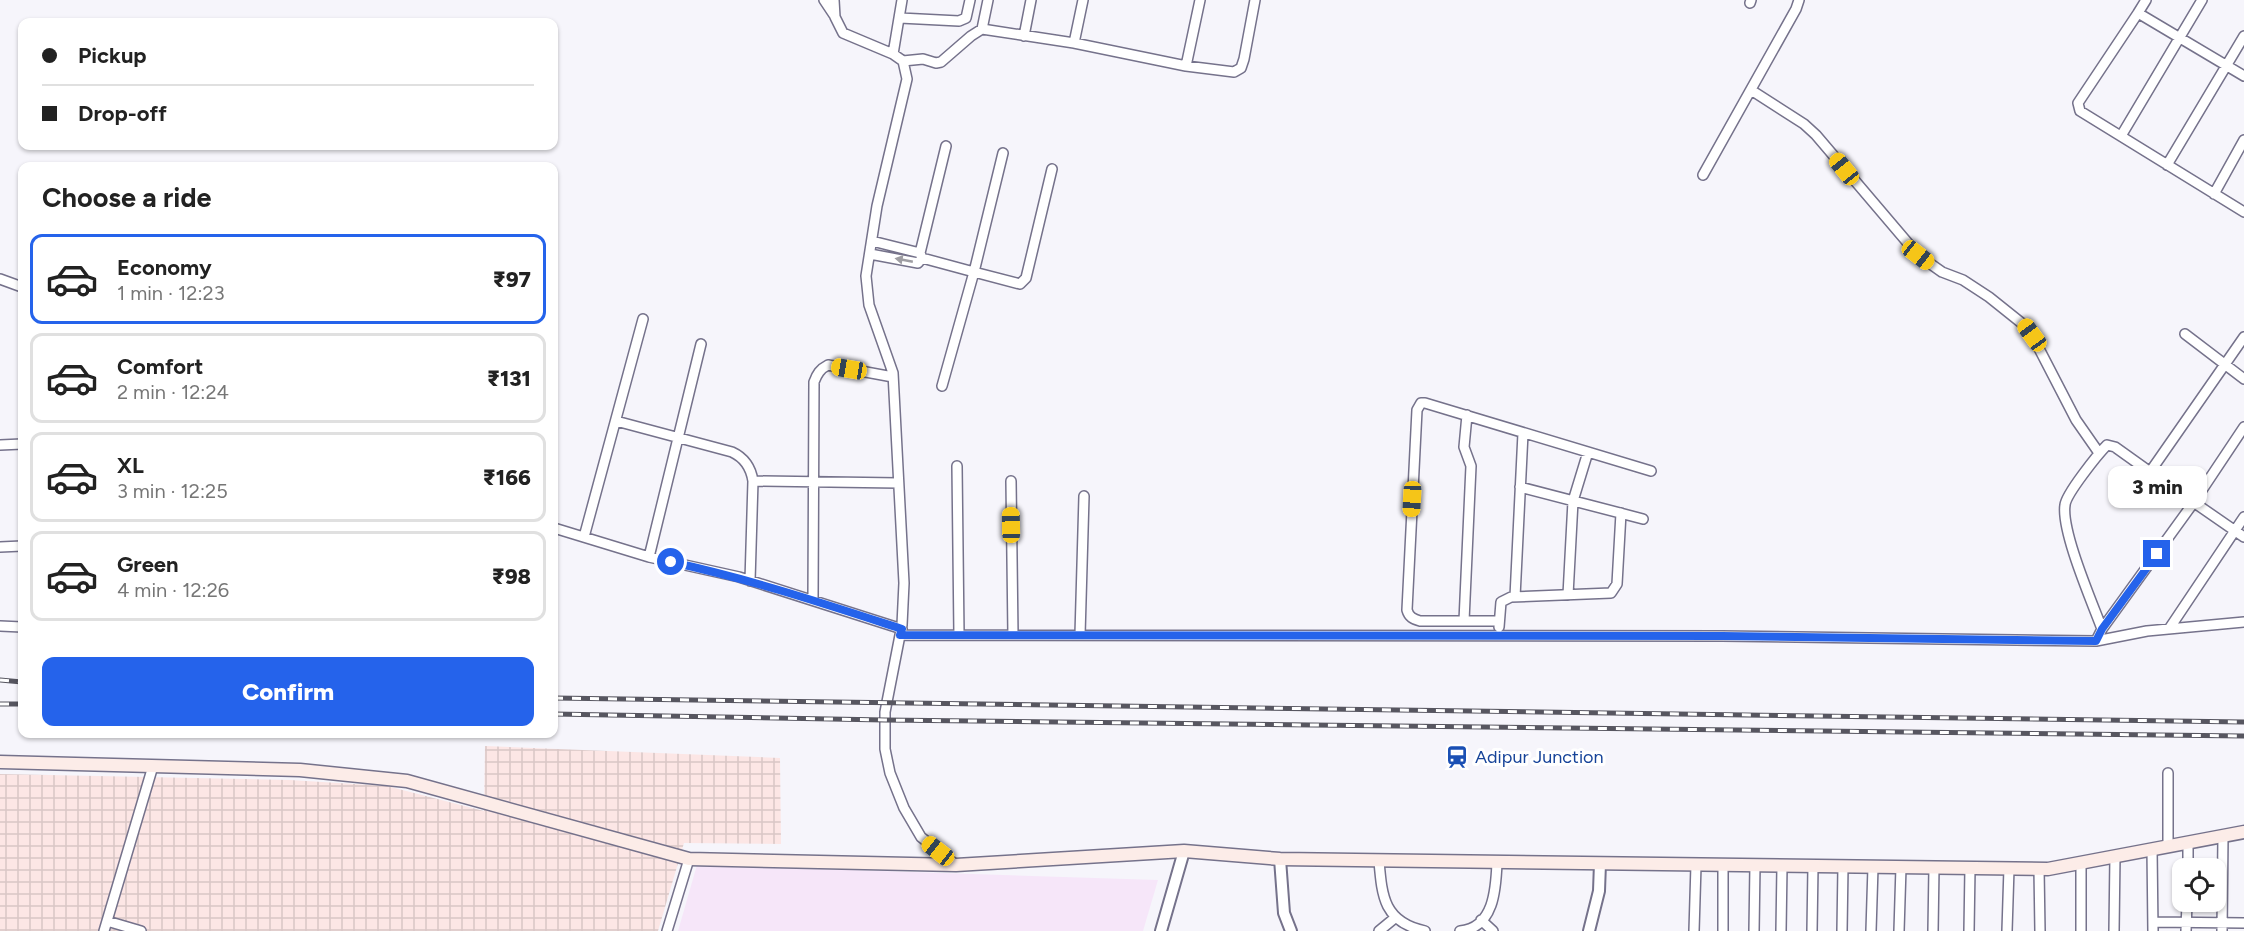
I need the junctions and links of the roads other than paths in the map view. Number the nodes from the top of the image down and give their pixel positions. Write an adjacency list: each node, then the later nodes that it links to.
1 (824, 0): 14 (street)
2 (834, 0): 14 (street)
3 (902, 0): 15 (street)
4 (970, 0): 15 (street)
5 (988, 0): 16 (street)
6 (1031, 0): 17 (street)
7 (1083, 0): 20 (street)
8 (1200, 0): 24 (street)
9 (1256, 0): 24 (street)
10 (1799, 0): 26 (street)
11 (2146, 0): 13 (street)
12 (2202, 0): 19 (street)
13 (2138, 13): 19 (street); 27 (street)
14 (835, 17): 21 (street)
15 (900, 18): 21 (street)
16 (981, 29): 17 (street); 22 (street)
17 (1024, 36): 20 (street)
18 (2244, 36): 23 (street)
19 (2180, 38): 23 (street); 27 (street)
20 (1074, 43): 24 (street)
21 (893, 54): 22 (street)
22 (903, 61): 36 (street)
23 (2226, 65): 25 (street); 31 (street)
24 (1186, 66)
25 (2244, 76)
26 (1751, 90): 33 (street); 58 (street)
27 (2121, 136): 31 (street)
28 (2244, 140): 34 (street)
29 (946, 147): 38 (street)
30 (1003, 153): 39 (street)
31 (2167, 165): 34 (street)
32 (1052, 169): 39 (street)
33 (1703, 175)
34 (2214, 194): 35 (street)
35 (2244, 212)
36 (872, 241): 37 (street); 38 (street)
37 (870, 254): 38 (street, one-way to 37); 47 (street)
38 (921, 256): 39 (street)
39 (974, 272): 49 (street)
40 (0, 279): 41 (street)
41 (18, 285)
42 (643, 319): 51 (street)
43 (2185, 334): 46 (street)
44 (2244, 337): 46 (street)
45 (701, 344): 54 (street)
46 (2224, 364): 48 (street); 61 (street)
47 (893, 377): 64 (street); 65 (street)
48 (2244, 379)
49 (942, 386)
50 (1467, 415): 53 (street); 85 (street); 85 (street)
51 (615, 421): 54 (street); 75 (street)
52 (2244, 427): 69 (street)
53 (1523, 433): 57 (street); 66 (street)
54 (678, 438): 62 (street); 79 (street)
55 (18, 444): 56 (street)
56 (0, 445)
57 (1588, 452): 60 (street); 68 (street)
58 (2099, 453): 61 (street); 89 (street)
59 (957, 466): 92 (street)
60 (1651, 471)
61 (2150, 472): 69 (street)
62 (753, 481): 64 (street); 80 (street)
63 (1011, 481): 93 (street)
64 (813, 483): 65 (street); 83 (street)
65 (898, 483): 91 (street)
66 (1521, 487): 68 (street); 82 (street)
67 (1084, 496): 94 (street)
68 (1573, 501): 70 (street); 81 (street)
69 (2194, 502): 74 (street); 89 (street)
70 (1621, 513): 72 (street); 81 (street)
71 (2244, 517): 74 (street)
72 (1643, 519)
73 (558, 529): 75 (street)
74 (2235, 531): 76 (street); 90 (street)
75 (584, 537): 79 (street)
76 (2244, 537)
77 (18, 546): 78 (street)
78 (0, 547)
79 (649, 557): 80 (street)
80 (750, 580): 83 (street)
81 (1568, 595): 82 (street)
82 (1515, 597): 86 (street)
83 (813, 600): 91 (street)
84 (2242, 620): 90 (street)
85 (1464, 621): 86 (street)
86 (1499, 621): 95 (street)
87 (0, 626): 88 (street)
88 (18, 627)
89 (2102, 629): 96 (street)
90 (2169, 629): 96 (street)
91 (901, 632): 92 (street); 114 (street)
92 (959, 635): 93 (street)
93 (1013, 635): 94 (street)
94 (1080, 635): 95 (street)
95 (1499, 636): 96 (street)
96 (2096, 641)
97 (0, 762): 98 (main road)
98 (153, 766): 108 (main road); 130 (street)
99 (2168, 773): 103 (street)
100 (2244, 832): 101 (main road)
101 (2223, 836): 102 (main road); 134 (street)
102 (2188, 842): 103 (main road); 107 (street)
103 (2168, 846): 104 (main road)
104 (2152, 849): 106 (main road); 132 (street)
105 (1184, 851): 109 (main road); 114 (main road); 138 (street)
106 (2115, 856): 113 (main road); 158 (street)
107 (2187, 858)
108 (689, 859): 114 (main road); 137 (street)
109 (1280, 859): 110 (main road); 139 (street)
110 (1379, 861): 111 (main road); 128 (street)
111 (1497, 862): 112 (main road); 129 (street)
112 (1600, 863): 115 (main road); 144 (street)
113 (2081, 863): 126 (main road); 157 (street)
114 (956, 865)
115 (1695, 865): 116 (main road); 145 (street)
116 (1723, 865): 117 (main road); 146 (street)
117 (1755, 865): 118 (main road); 147 (street)
118 (1782, 866): 119 (main road); 148 (street)
119 (1813, 866): 120 (main road); 149 (street)
120 (1843, 866): 121 (main road); 150 (street)
121 (1873, 867): 122 (main road); 151 (street)
122 (1901, 867): 123 (main road); 152 (street)
123 (1934, 867): 124 (main road); 153 (street)
124 (1970, 868): 125 (main road); 154 (street)
125 (2009, 868): 126 (main road); 155 (street)
126 (2039, 869): 156 (street)
127 (2187, 912): 133 (street)
128 (1396, 917): 140 (street); 141 (street)
129 (1481, 920): 142 (street); 143 (street)
130 (107, 921): 135 (street); 136 (street)
131 (2244, 923): 134 (street)
132 (2153, 926): 133 (street)
133 (2186, 927): 134 (street)
134 (2222, 927)
135 (104, 931)
136 (141, 931)
137 (667, 931)
138 (1161, 931)
139 (1291, 931)
140 (1379, 931)
141 (1425, 931)
142 (1460, 931)
143 (1492, 931)
144 (1589, 931)
145 (1694, 931)
146 (1723, 931)
147 (1754, 931)
148 (1781, 931)
149 (1812, 931)
150 (1842, 931)
151 (1871, 931)
152 (1899, 931)
153 (1933, 931)
154 (1969, 931)
155 (2007, 931)
156 (2040, 931)
157 (2080, 931)
158 (2114, 931)

